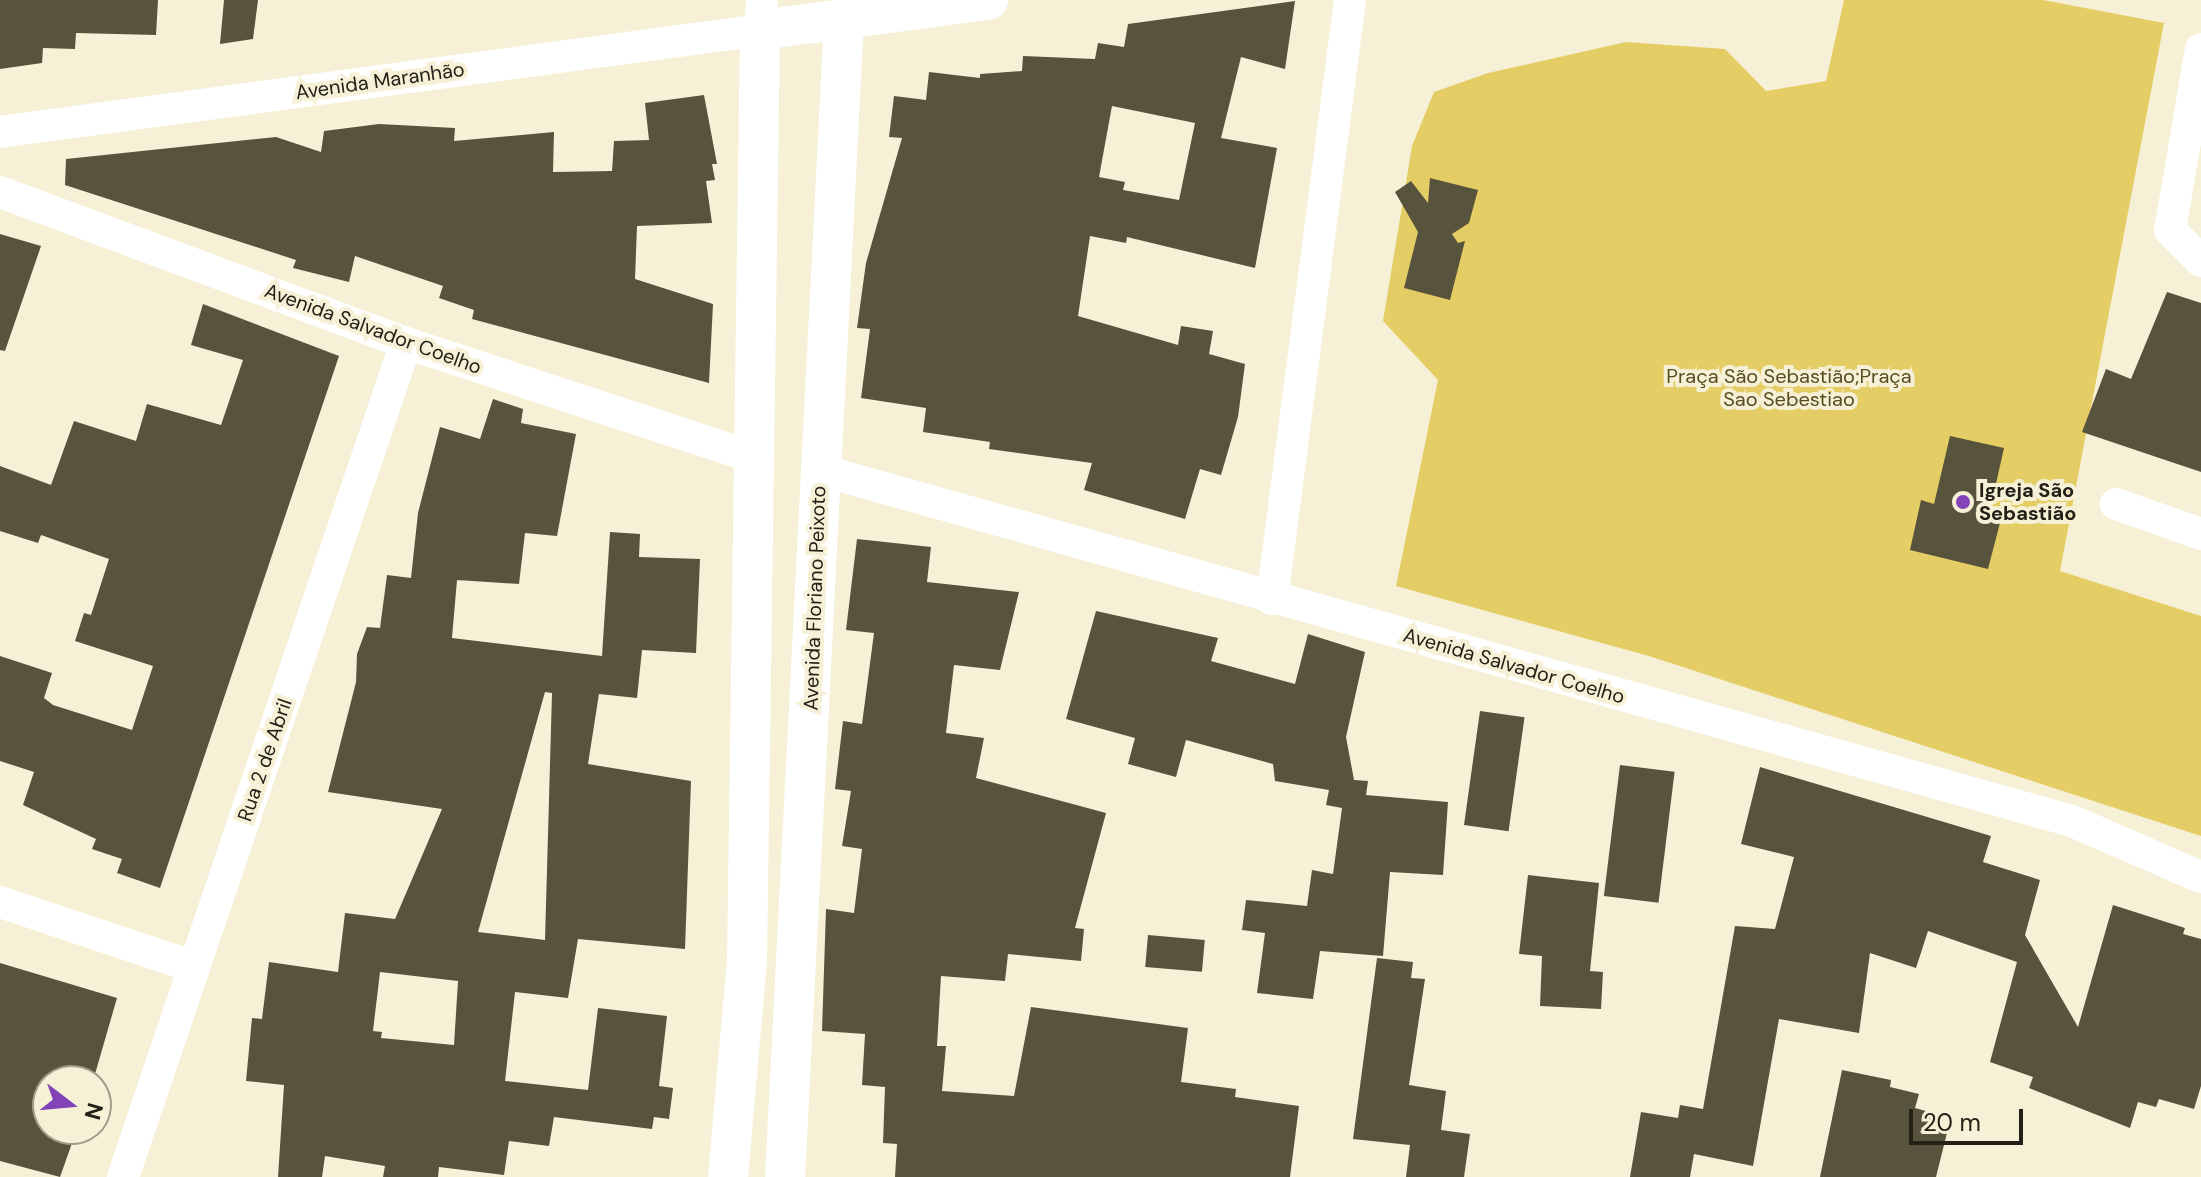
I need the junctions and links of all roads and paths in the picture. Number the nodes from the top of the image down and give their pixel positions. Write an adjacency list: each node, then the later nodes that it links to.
1 (988, 0): 3 (street)
2 (1350, 0): 14 (street)
3 (844, 10): 4 (street); 11 (street, Avenida Floriano Peixoto)
4 (761, 15): 6 (street, Avenida Maranhão); 10 (street)
5 (2201, 49): 8 (street)
6 (0, 132)
7 (0, 192): 9 (street, Avenida Salvador Coelho)
8 (2201, 261)
9 (406, 343): 10 (street, Avenida Salvador Coelho); 18 (street, Rua 2 de Abril)
10 (750, 456): 17 (street)
11 (820, 470): 14 (street, Avenida Salvador Coelho); 19 (street, Avenida Floriano Peixoto)
12 (2116, 504): 13 (street)
13 (2201, 534)
14 (1272, 599): 15 (street, Avenida Salvador Coelho)
15 (2201, 877)
16 (0, 902): 18 (street)
17 (747, 961): 19 (street); 21 (street)
18 (194, 967): 22 (street, Rua 2 de Abril)
19 (800, 968): 20 (street, Avenida Floriano Peixoto)
20 (794, 1092): 21 (street); 24 (street, Avenida Floriano Peixoto)
21 (734, 1093): 23 (street)
22 (123, 1177)
23 (728, 1177)
24 (785, 1177)

